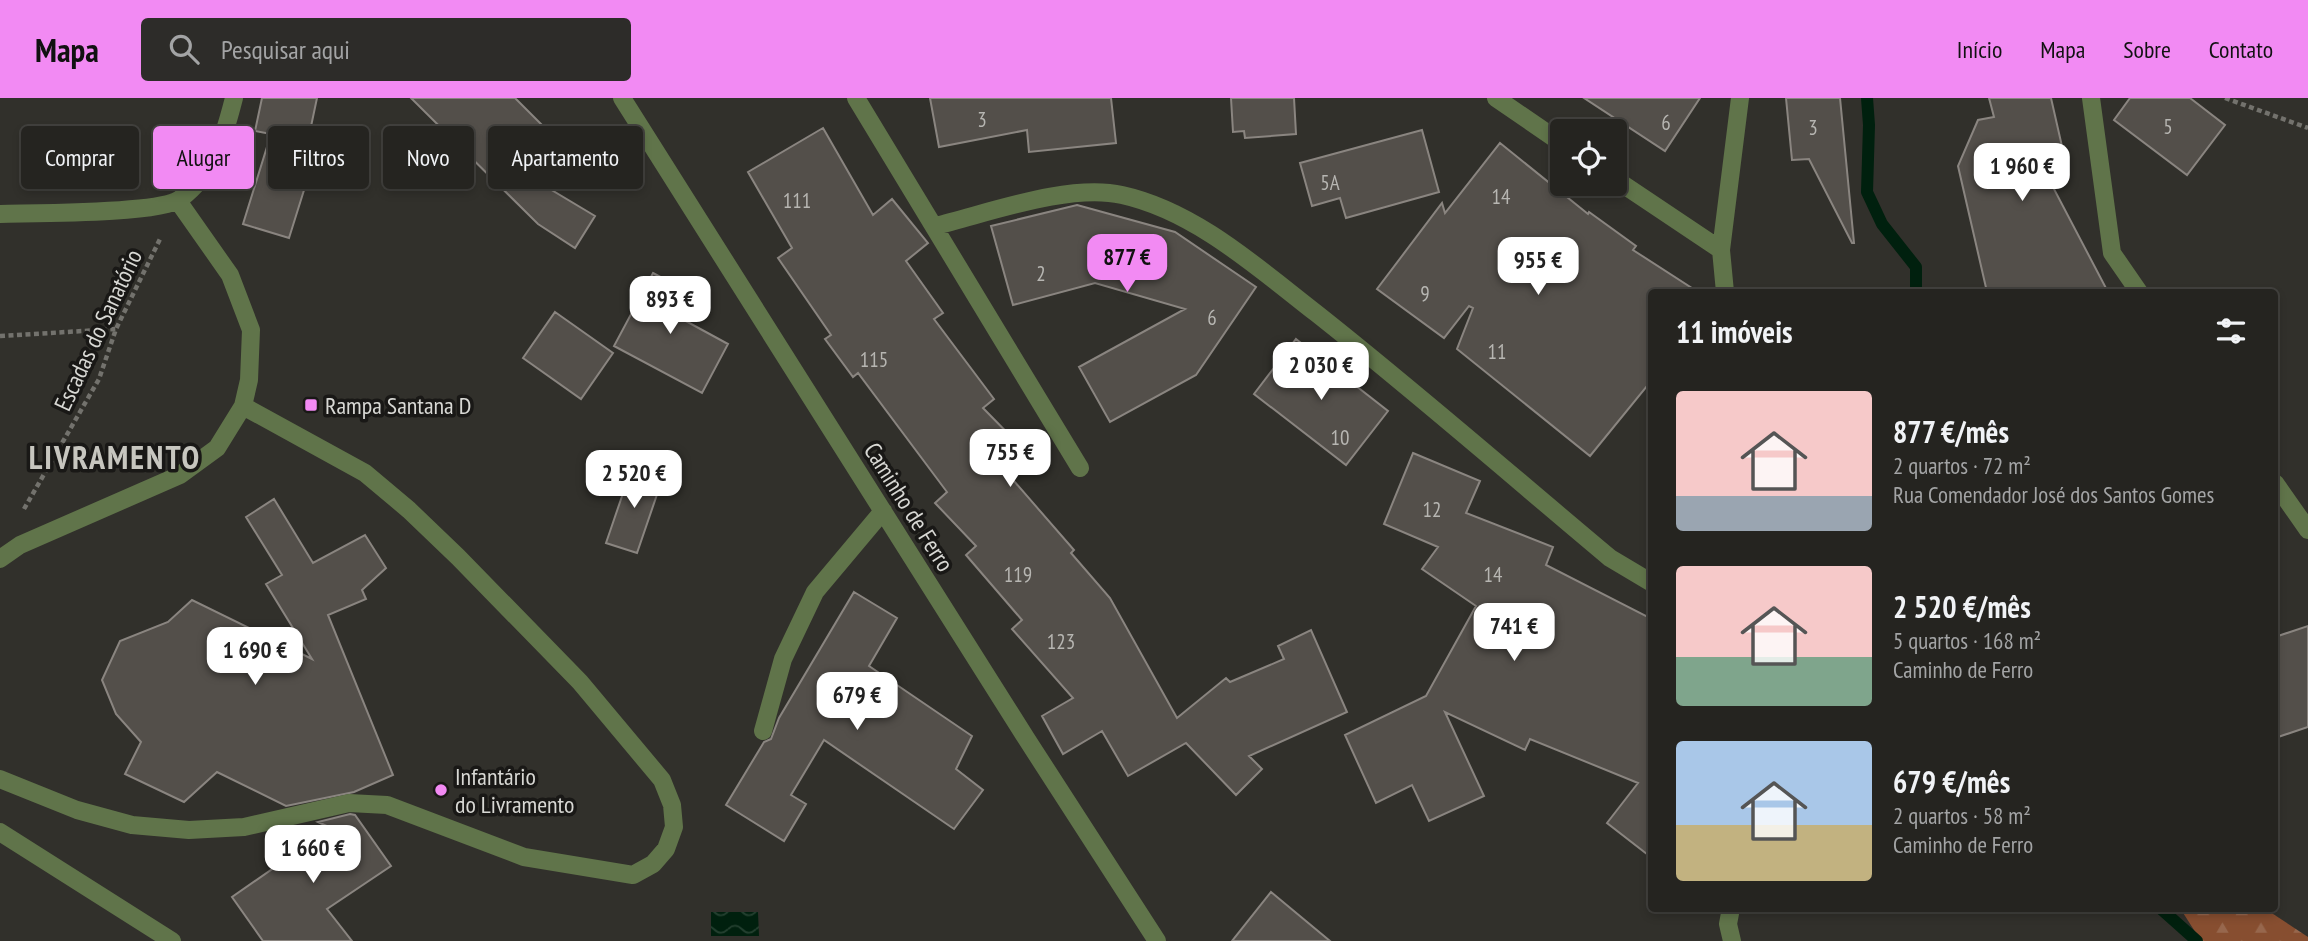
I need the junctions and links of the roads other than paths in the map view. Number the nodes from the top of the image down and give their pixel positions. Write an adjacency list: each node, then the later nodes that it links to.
1 (234, 98): 9 (street)
2 (622, 98): 18 (street, Caminho de Ferro)
3 (856, 98): 11 (street)
4 (1496, 98): 7 (street)
5 (1740, 98): 12 (street)
6 (2091, 98): 14 (street)
7 (1550, 135)
8 (1627, 187): 12 (street)
9 (178, 201): 10 (street); 15 (street)
10 (0, 214)
11 (935, 226): 16 (street); 21 (street)
12 (1721, 250): 13 (street)
13 (1725, 289)
14 (2138, 289)
15 (243, 406): 20 (street); 23 (street)
16 (1080, 468)
17 (2278, 487): 19 (street)
18 (883, 511): 22 (street); 27 (street, Caminho de Ferro)
19 (2308, 530)
20 (0, 559)
21 (1648, 581)
22 (764, 731)
23 (0, 779)
24 (0, 832): 26 (street)
25 (1730, 912): 28 (street)
26 (172, 941)
27 (1157, 941)
28 (1732, 941)

